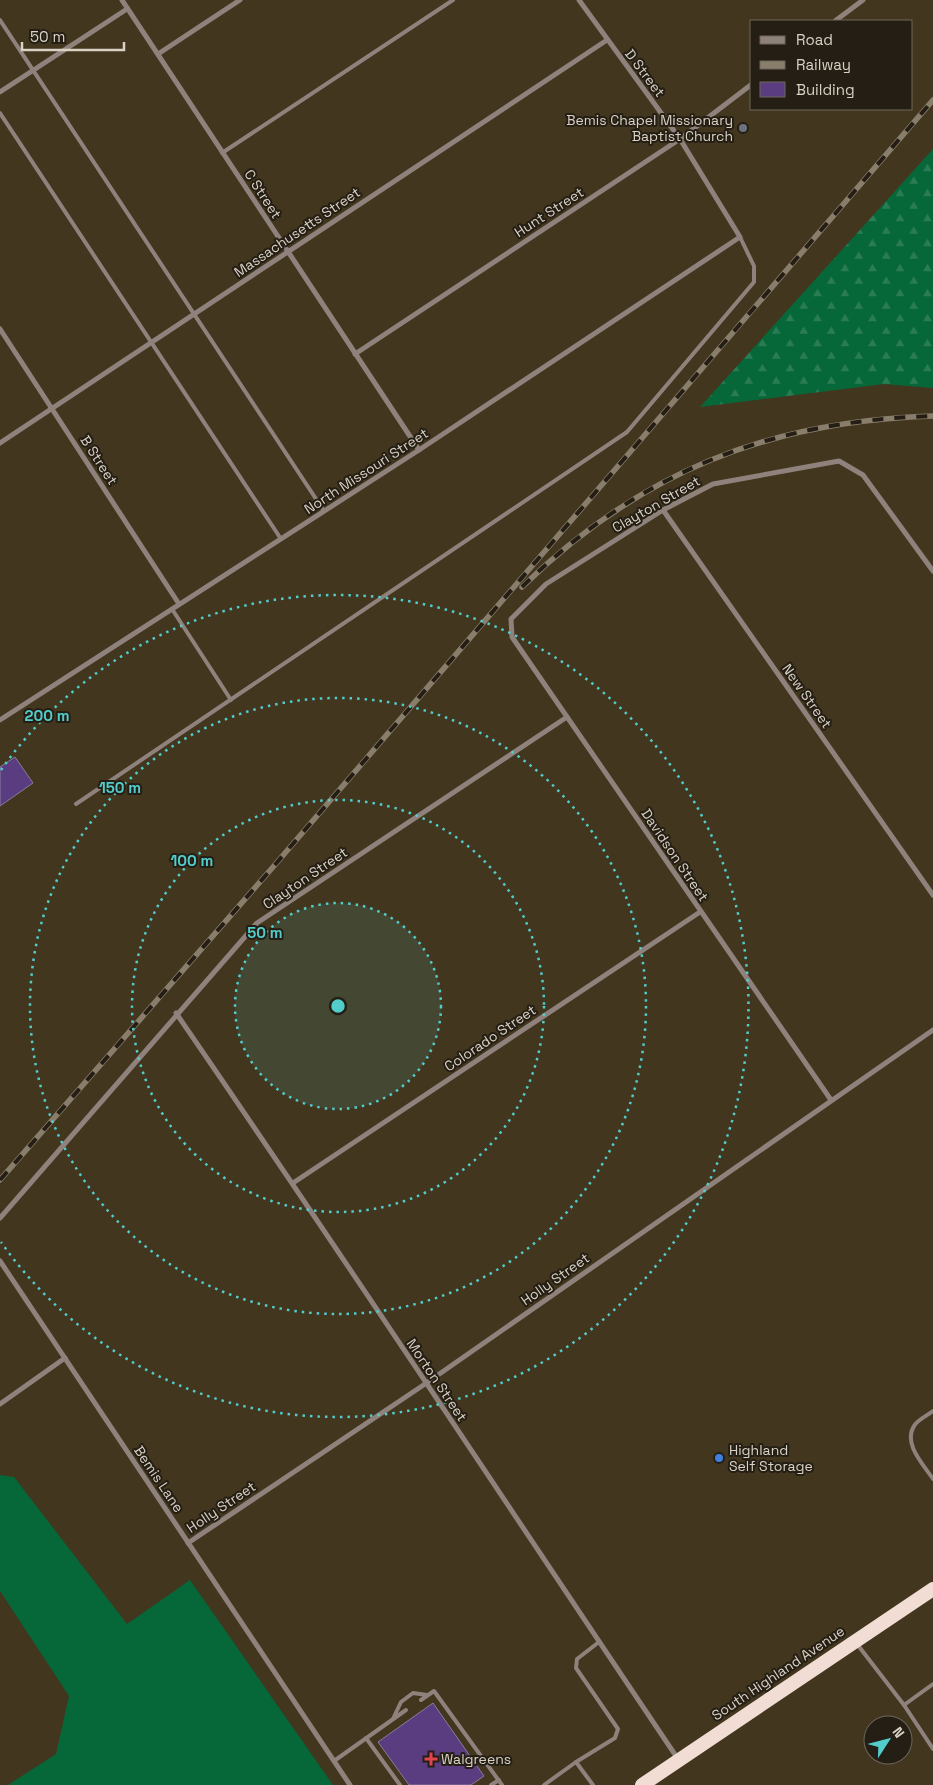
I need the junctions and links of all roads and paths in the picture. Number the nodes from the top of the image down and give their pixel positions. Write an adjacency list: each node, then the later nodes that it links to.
1 (122, 0): 6 (street, C Street)
2 (240, 0): 10 (street)
3 (453, 0): 16 (lane)
4 (579, 0): 9 (street, D Street)
5 (864, 0): 8 (street)
6 (128, 9): 10 (street, C Street); 11 (street)
7 (0, 20): 11 (lane)
8 (836, 20)
9 (607, 40): 15 (street, D Street); 18 (street, Massachusetts Street)
10 (158, 54): 16 (street, C Street)
11 (33, 70): 13 (street); 19 (lane)
12 (750, 86): 15 (street, Hunt Street)
13 (0, 92)
14 (0, 113): 21 (lane)
15 (680, 139): 17 (street, D Street); 22 (street, Hunt Street)
16 (222, 152): 18 (street, C Street)
17 (740, 237): 25 (street, North Missouri Street); 33 (lane)
18 (287, 252): 19 (street, Massachusetts Street); 22 (street, C Street)
19 (194, 314): 21 (street, Massachusetts Street); 27 (lane)
20 (0, 329): 23 (street, B Street)
21 (151, 343): 23 (street, Massachusetts Street); 28 (lane)
22 (355, 354): 25 (street, C Street)
23 (52, 409): 24 (street, Massachusetts Street); 30 (street, B Street)
24 (0, 442)
25 (419, 450): 27 (street, North Missouri Street)
26 (663, 510): 29 (street, Clayton Street); 32 (street, Clayton Street); 37 (street, New Street)
27 (324, 511): 28 (street, North Missouri Street)
28 (281, 539): 30 (street, North Missouri Street)
29 (933, 571)
30 (180, 604): 31 (street, North Missouri Street)
31 (172, 609): 33 (lane); 35 (street, North Missouri Street)
32 (511, 619): 34 (street, Davidson Street)
33 (230, 700): 36 (lane)
34 (567, 717): 38 (street, Davidson Street); 39 (street, Clayton Street)
35 (0, 720)
36 (76, 804)
37 (933, 895)
38 (700, 912): 41 (street, Davidson Street); 42 (street, Colorado Street)
39 (176, 1014): 42 (street, Morton Street); 43 (street, Clayton Street)
40 (933, 1030): 41 (street, Holly Street)
41 (831, 1100): 46 (street, Holly Street)
42 (293, 1183): 46 (street, Morton Street)
43 (0, 1218)
44 (0, 1261): 45 (street, Bemis Lane)
45 (66, 1358): 47 (street); 50 (street, Bemis Lane)
46 (425, 1384): 50 (street, Holly Street); 53 (street, Morton Street)
47 (0, 1404)
48 (933, 1411): 49 (lane)
49 (933, 1479)
50 (188, 1542): 63 (street, Bemis Lane)
51 (933, 1589): 52 (highway, South Highland Avenue)
52 (855, 1641): 57 (lane); 62 (highway, South Highland Avenue)
53 (599, 1642): 62 (street, Morton Street); 64 (lane)
54 (933, 1684): 57 (lane)
55 (427, 1695): 56 (lane); 59 (lane); 65 (lane)
56 (421, 1700)
57 (904, 1705): 61 (lane)
58 (406, 1710): 59 (lane)
59 (393, 1719): 60 (lane)
60 (366, 1738): 63 (lane); 67 (lane)
61 (933, 1750)
62 (679, 1759): 72 (highway, South Highland Avenue)
63 (334, 1761): 66 (street, Bemis Lane)
64 (576, 1762): 70 (lane); 71 (lane)
65 (498, 1780): 68 (lane); 69 (lane)
66 (350, 1785)
67 (400, 1785)
68 (491, 1785)
69 (502, 1785)
70 (544, 1785)
71 (593, 1785)
72 (642, 1785)

